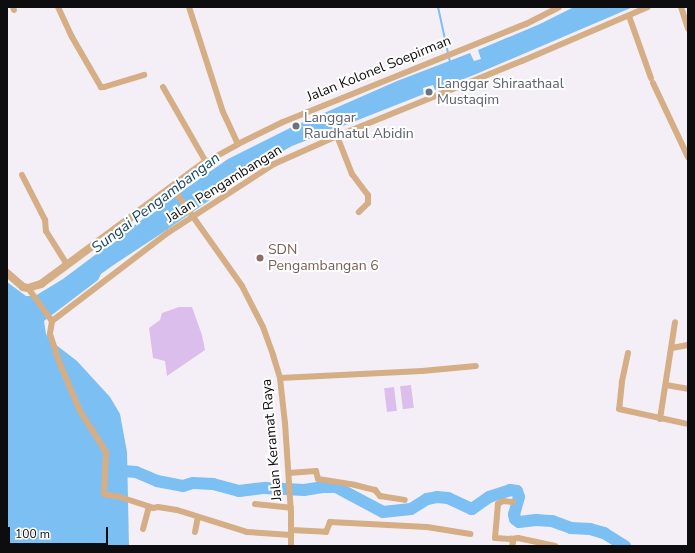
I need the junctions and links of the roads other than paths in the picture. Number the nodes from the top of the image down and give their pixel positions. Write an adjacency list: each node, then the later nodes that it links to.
1 (58, 7): 8 (street)
2 (189, 7): 11 (street)
3 (559, 7): 11 (street, Jalan Kolonel Soepirman)
4 (648, 7): 6 (street, Jalan Pengambangan)
5 (682, 7): 7 (street)
6 (629, 16): 10 (street, Jalan Pengambangan); 12 (street)
7 (688, 29)
8 (144, 75)
9 (163, 87): 13 (street)
10 (337, 136): 16 (street); 17 (street, Jalan Pengambangan)
11 (238, 144): 13 (street, Jalan Kolonel Soepirman)
12 (688, 157)
13 (206, 162): 15 (street, Jalan Kolonel Soepirman)
14 (22, 174): 18 (street)
15 (174, 190): 17 (street, Jalan Keramat Raya); 18 (street, Jalan Kolonel Soepirman)
16 (359, 212)
17 (192, 216): 21 (street, Jalan Pengambangan); 27 (street, Jalan Keramat Raya)
18 (67, 266): 20 (street, Jalan Kolonel Soepirman)
19 (7, 273): 20 (street)
20 (30, 292): 21 (street)
21 (51, 320): 36 (street)
22 (675, 322): 24 (street)
23 (688, 345): 24 (street)
24 (672, 348): 28 (street)
25 (628, 353): 30 (street)
26 (476, 366): 27 (street)
27 (280, 378): 32 (street, Jalan Keramat Raya)
28 (666, 385): 29 (street); 30 (street)
29 (688, 389)
30 (660, 419): 31 (street)
31 (688, 424)
32 (289, 473): 33 (street); 37 (street, Jalan Keramat Raya)
33 (405, 500)
34 (513, 502): 44 (street)
35 (255, 504): 37 (street)
36 (149, 507): 38 (street); 39 (street)
37 (291, 508): 41 (street, Jalan Keramat Raya)
38 (198, 517): 40 (street); 41 (street)
39 (143, 529)
40 (194, 532)
41 (291, 532): 42 (street); 46 (street, Jalan Keramat Raya)
42 (470, 534)
43 (488, 537): 44 (street)
44 (495, 538): 45 (street)
45 (511, 539): 47 (street); 48 (street)
46 (291, 546)
47 (512, 546)
48 (556, 546)

